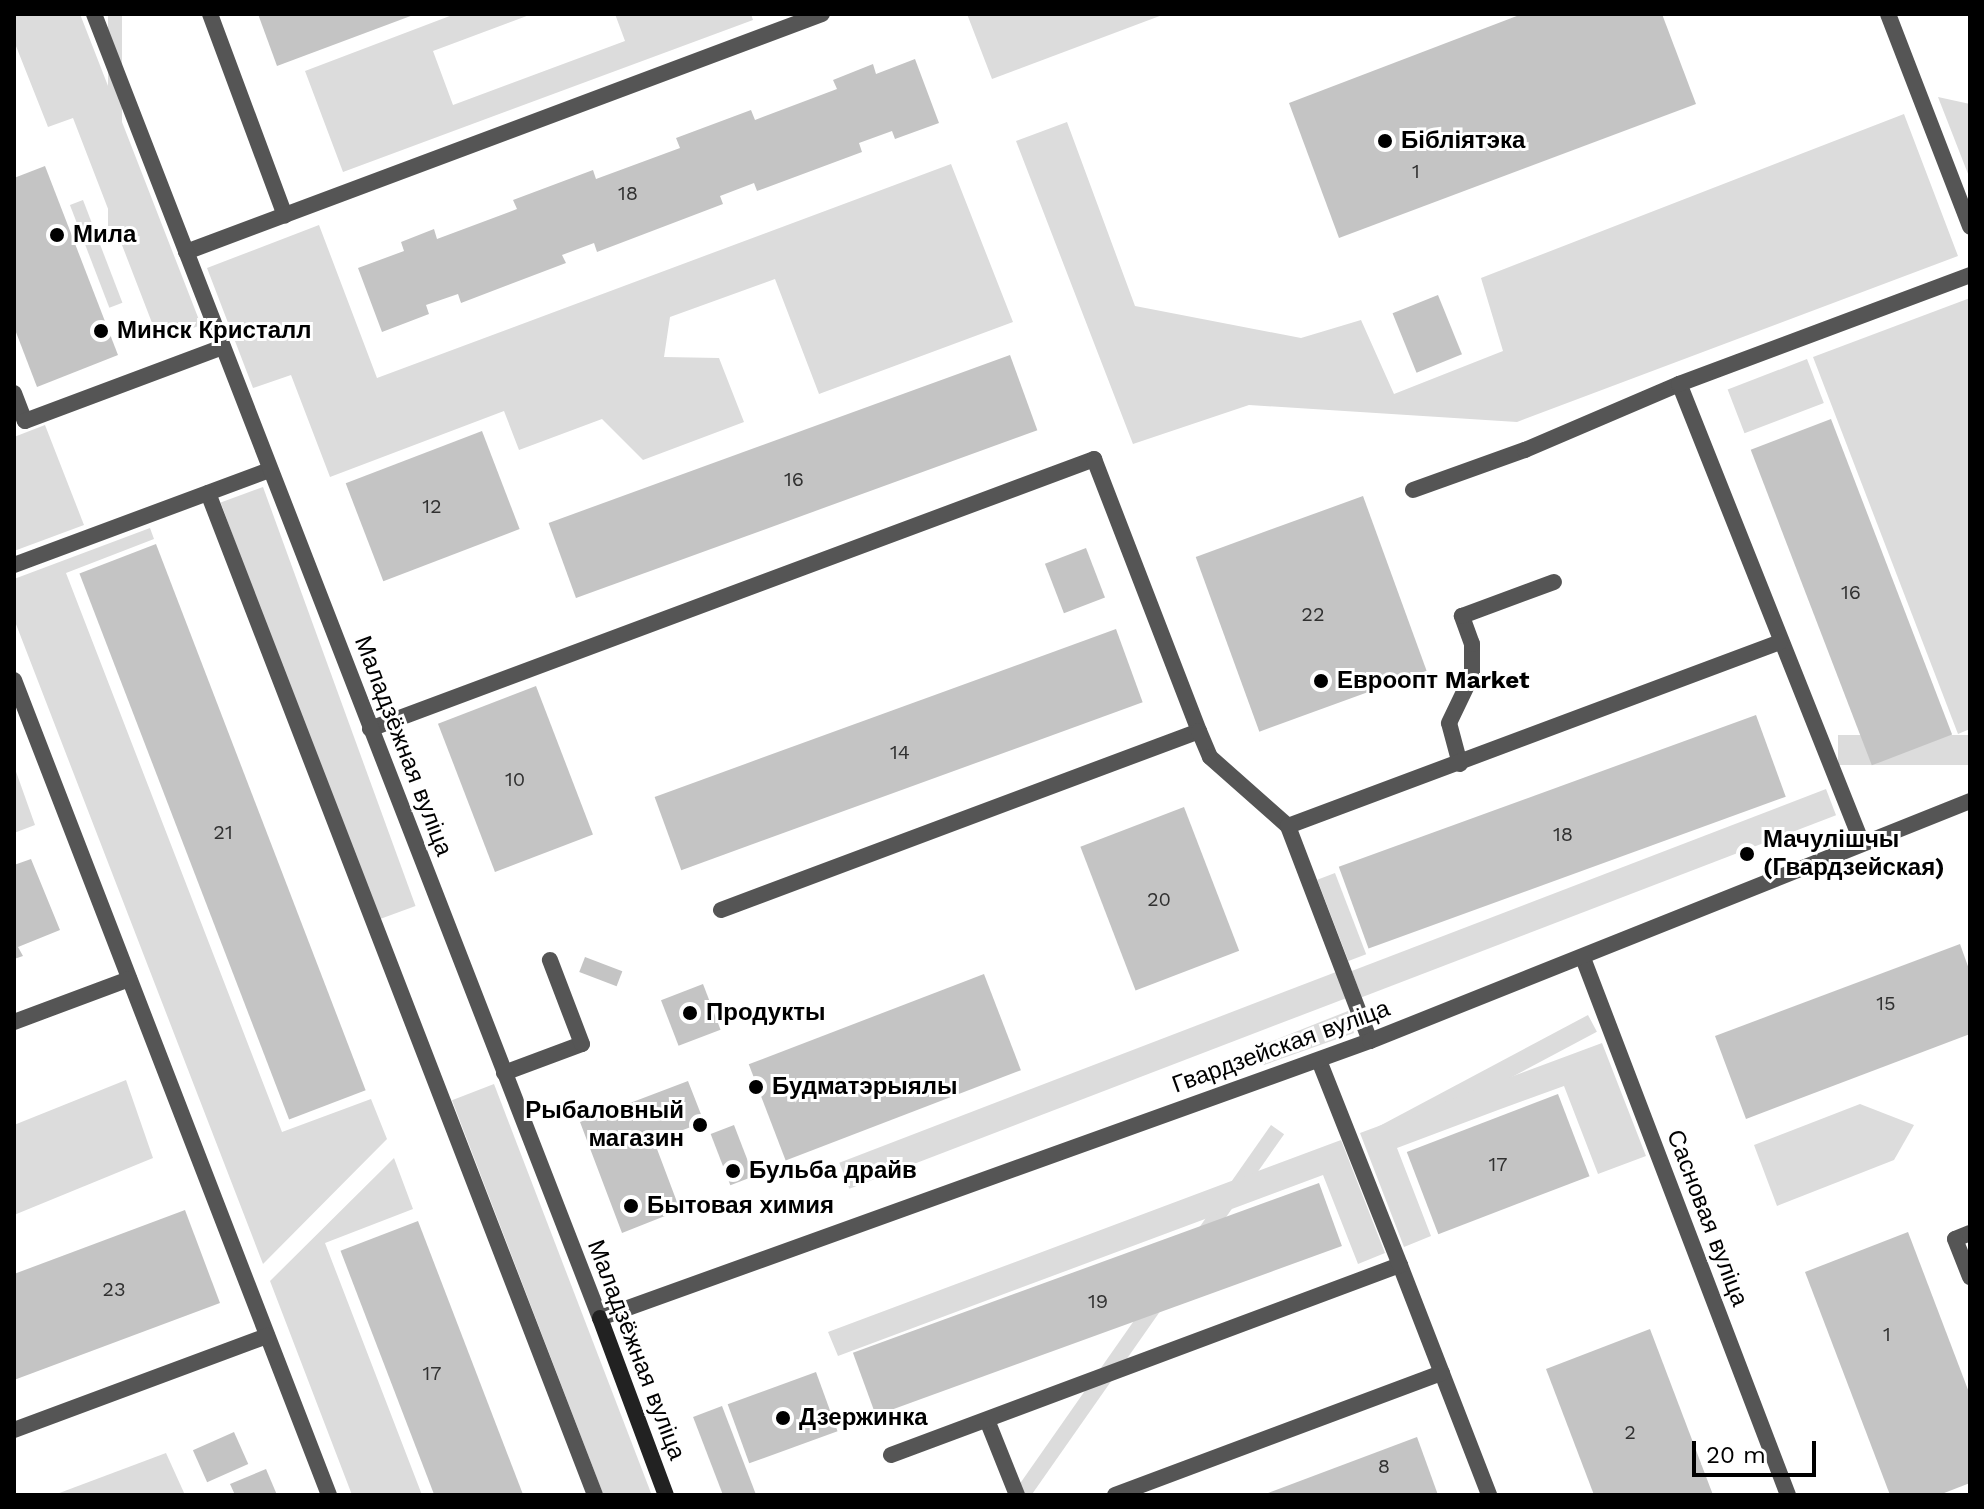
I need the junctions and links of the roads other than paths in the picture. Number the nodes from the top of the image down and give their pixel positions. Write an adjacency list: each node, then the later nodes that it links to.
1 (94, 14): 7 (street, Маладзёжная вуліца)
2 (210, 14): 5 (street)
3 (822, 14): 5 (street)
4 (1888, 14): 6 (street)
5 (285, 216): 7 (street)
6 (1970, 227)
7 (186, 252): 9 (street, Маладзёжная вуліца)
8 (1970, 275): 10 (street)
9 (223, 347): 11 (street); 12 (street, Маладзёжная вуліца)
10 (1679, 384): 13 (street); 17 (street)
11 (14, 393)
12 (270, 470): 14 (street); 19 (street, Маладзёжная вуліца)
13 (1413, 490)
14 (208, 493): 15 (street); 43 (street)
15 (14, 565)
16 (1554, 582): 21 (street)
17 (1780, 642): 21 (street); 24 (street)
18 (14, 680): 28 (street)
19 (370, 729): 20 (street); 32 (street, Маладзёжная вуліца)
20 (1199, 731): 23 (street); 25 (street)
21 (1460, 764): 23 (street)
22 (1970, 801): 24 (street, Гвардзейская вуліца)
23 (1288, 826): 30 (street)
24 (1862, 843): 26 (street, Гвардзейская вуліца)
25 (721, 910)
26 (1583, 958): 30 (street, Гвардзейская вуліца); 48 (street, Сасновая вуліца)
27 (550, 960): 32 (street)
28 (129, 979): 29 (street); 37 (street)
29 (14, 1022)
30 (1370, 1041): 31 (street, Гвардзейская вуліца)
31 (1319, 1060): 34 (street); 36 (street, Гвардзейская вуліца)
32 (504, 1073): 36 (street, Маладзёжная вуліца)
33 (1970, 1233): 35 (street)
34 (1400, 1265): 38 (street); 39 (street)
35 (1970, 1277)
36 (600, 1318): 44 (main road, Маладзёжная вуліца)
37 (267, 1336): 40 (street); 42 (street)
38 (1442, 1373): 46 (street); 47 (street)
39 (987, 1420): 41 (street); 45 (street)
40 (14, 1430)
41 (891, 1455)
42 (329, 1495)
43 (595, 1495)
44 (666, 1495)
45 (1017, 1495)
46 (1115, 1495)
47 (1489, 1495)
48 (1788, 1495)

